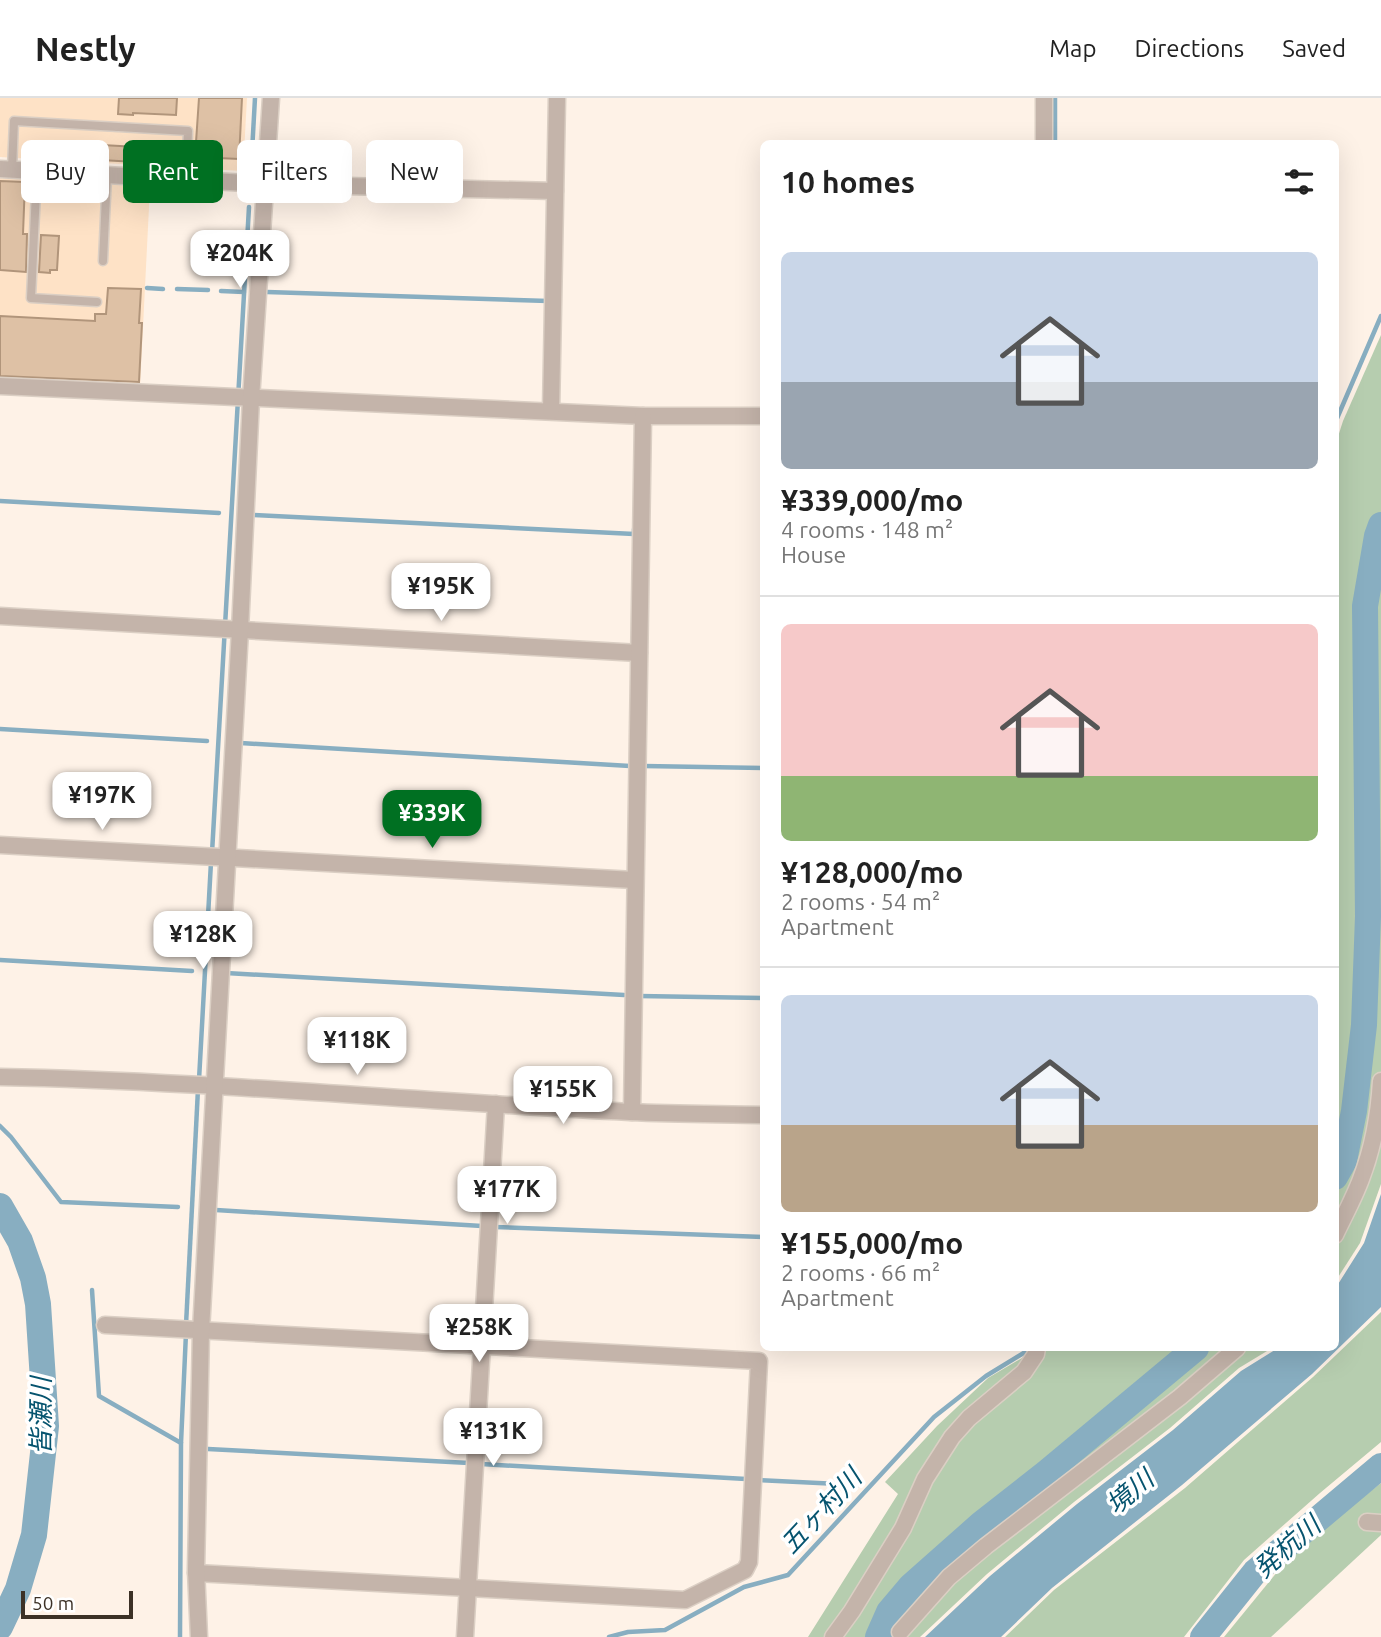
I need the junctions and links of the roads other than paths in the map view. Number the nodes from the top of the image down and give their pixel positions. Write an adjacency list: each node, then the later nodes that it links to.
1 (271, 98): 5 (street)
2 (557, 98): 9 (street)
3 (1044, 98): 6 (street)
4 (188, 140): 7 (lane)
5 (268, 140)
6 (1044, 140)
7 (6, 169)
8 (352, 186): 9 (street)
9 (555, 191): 17 (street)
10 (35, 203): 14 (lane)
11 (106, 203): 13 (lane)
12 (263, 203): 16 (street)
13 (103, 261)
14 (97, 302)
15 (0, 386): 16 (street)
16 (243, 398): 17 (street); 21 (street)
17 (551, 411): 18 (street)
18 (643, 416): 19 (street); 22 (street)
19 (760, 416)
20 (0, 616): 21 (street)
21 (230, 630): 22 (street); 24 (street)
22 (639, 653): 25 (street)
23 (0, 845): 24 (street)
24 (224, 857): 25 (street); 28 (street)
25 (634, 880): 30 (street)
26 (0, 1077): 28 (street)
27 (1381, 1081): 32 (street)
28 (212, 1086): 29 (street); 34 (street)
29 (496, 1104): 30 (street); 35 (street)
30 (632, 1112): 31 (street)
31 (760, 1115)
32 (1339, 1226)
33 (105, 1325): 34 (street)
34 (197, 1330): 35 (street); 38 (street)
35 (482, 1346): 39 (street); 39 (street)
36 (1036, 1351): 43 (street)
37 (1234, 1351): 40 (street)
38 (196, 1573): 39 (street); 41 (street)
39 (468, 1588): 42 (street)
40 (900, 1632)
41 (199, 1637)
42 (465, 1637)
43 (833, 1637)

